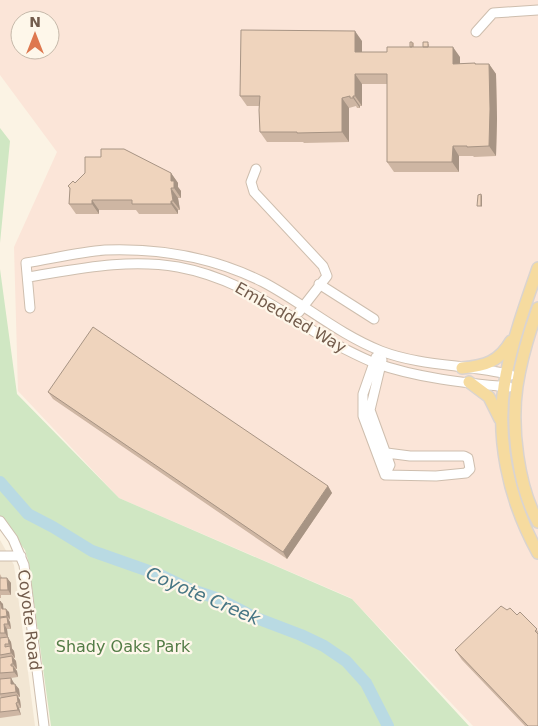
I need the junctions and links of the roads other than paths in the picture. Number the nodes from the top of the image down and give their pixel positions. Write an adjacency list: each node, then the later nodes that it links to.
1 (538, 10): 2 (street)
2 (476, 32)
3 (256, 169): 6 (street)
4 (538, 268): 12 (main road)
5 (28, 277): 7 (street, Embedded Way); 8 (street); 10 (street, Embedded Way)
6 (320, 284): 7 (street); 11 (street)
7 (302, 307): 10 (street); 13 (street, Embedded Way)
8 (30, 308)
9 (538, 308): 18 (main road)
10 (294, 318): 14 (street, Embedded Way)
11 (374, 319)
12 (517, 331): 15 (main road); 16 (main road)
13 (381, 351): 14 (street); 15 (street, Embedded Way)
14 (377, 363): 17 (street, Embedded Way); 20 (street); 21 (street)
15 (462, 368): 16 (street, Embedded Way)
16 (506, 374): 18 (street, Embedded Way); 19 (main road)
17 (469, 382): 19 (street, Embedded Way); 22 (main road)
18 (518, 382): 19 (street, Embedded Way); 26 (main road)
19 (504, 386): 22 (main road)
20 (362, 394): 21 (street); 24 (street)
21 (373, 397): 23 (street)
22 (502, 423): 27 (main road)
23 (387, 454): 24 (street); 24 (street)
24 (385, 475)
25 (0, 520): 29 (street, Coyote Road)
26 (538, 522)
27 (538, 552)
28 (0, 556): 29 (street)
29 (20, 556): 30 (street, Coyote Road)
30 (44, 726)

